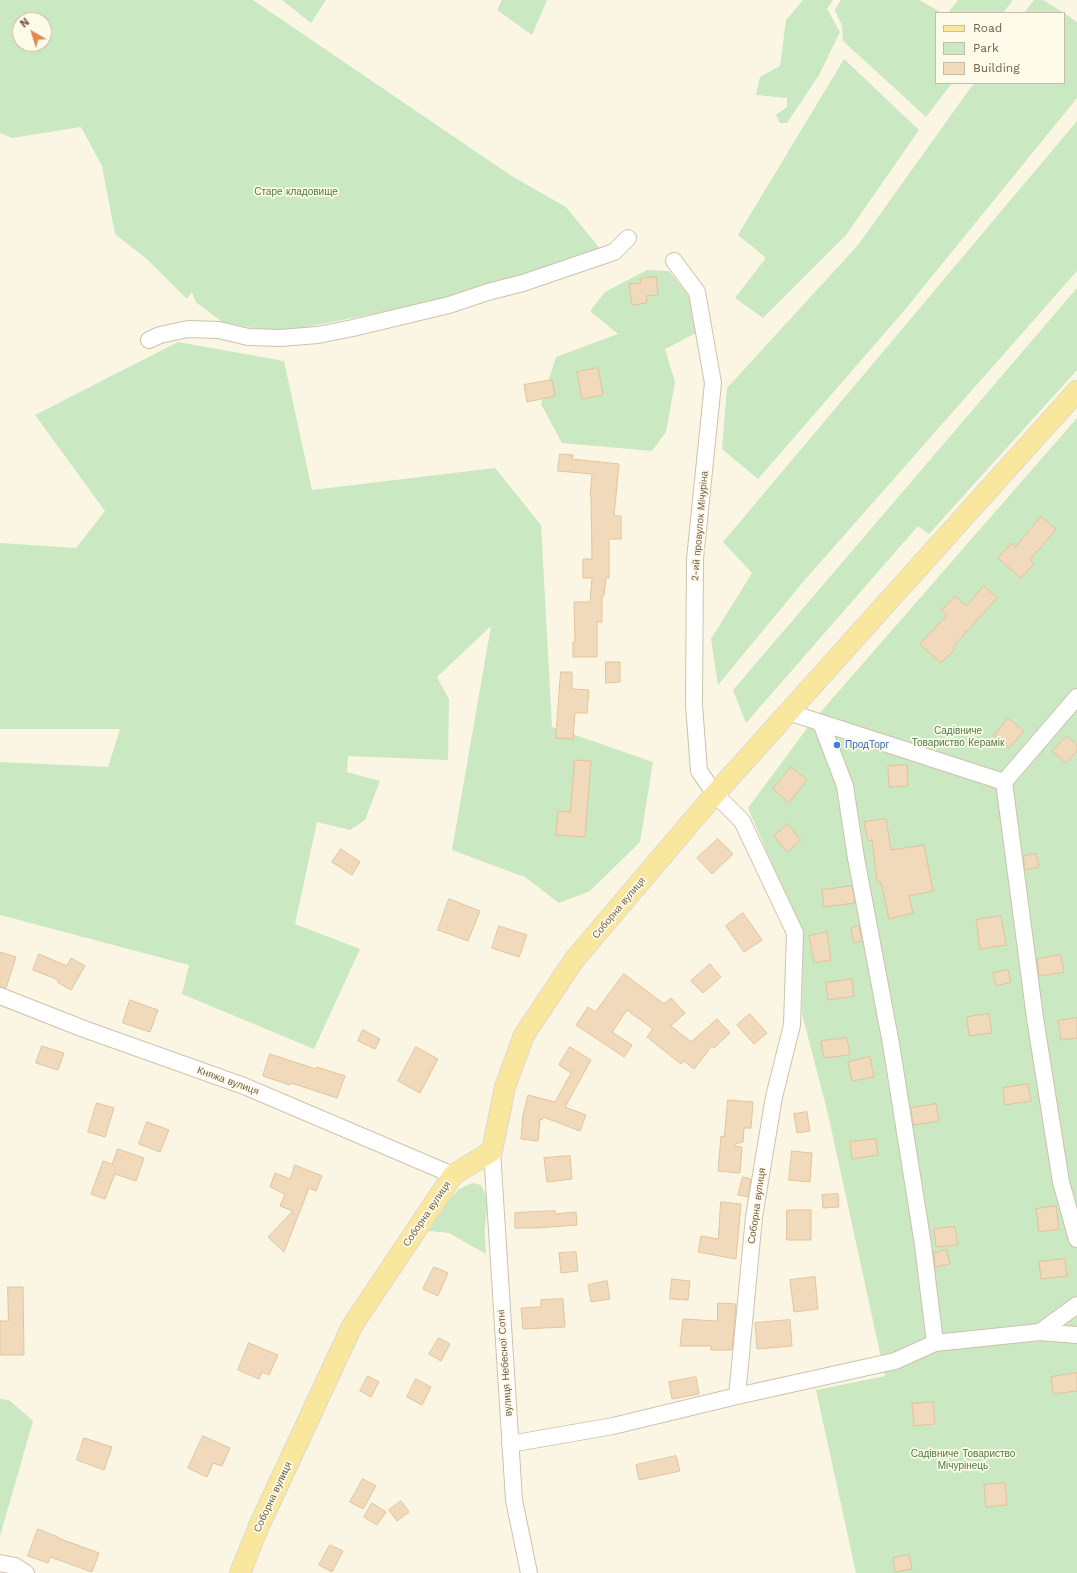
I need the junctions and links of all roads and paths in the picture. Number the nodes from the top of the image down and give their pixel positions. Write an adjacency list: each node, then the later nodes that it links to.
1 (628, 238): 3 (street)
2 (674, 261): 9 (street, 2-ий провулок Мічуріна)
3 (149, 340)
4 (1077, 391): 6 (main road)
5 (1077, 697): 8 (street)
6 (788, 712): 7 (street); 9 (main road)
7 (821, 723): 8 (street); 17 (street)
8 (1004, 782): 13 (street)
9 (715, 794): 11 (main road, Соборна вулиця); 18 (street, Соборна вулиця)
10 (0, 996): 12 (street, Княжа вулиця)
11 (492, 1152): 12 (main road, Соборна вулиця); 19 (street, вулиця Небесної Сотні)
12 (453, 1176): 20 (main road, Соборна вулиця)
13 (1077, 1239)
14 (1077, 1304): 15 (street)
15 (1040, 1332): 16 (street); 17 (street)
16 (1077, 1335)
17 (935, 1343): 18 (street)
18 (737, 1396): 19 (street)
19 (510, 1444): 21 (street, вулиця Небесної Сотні)
20 (240, 1573)
21 (529, 1573)

